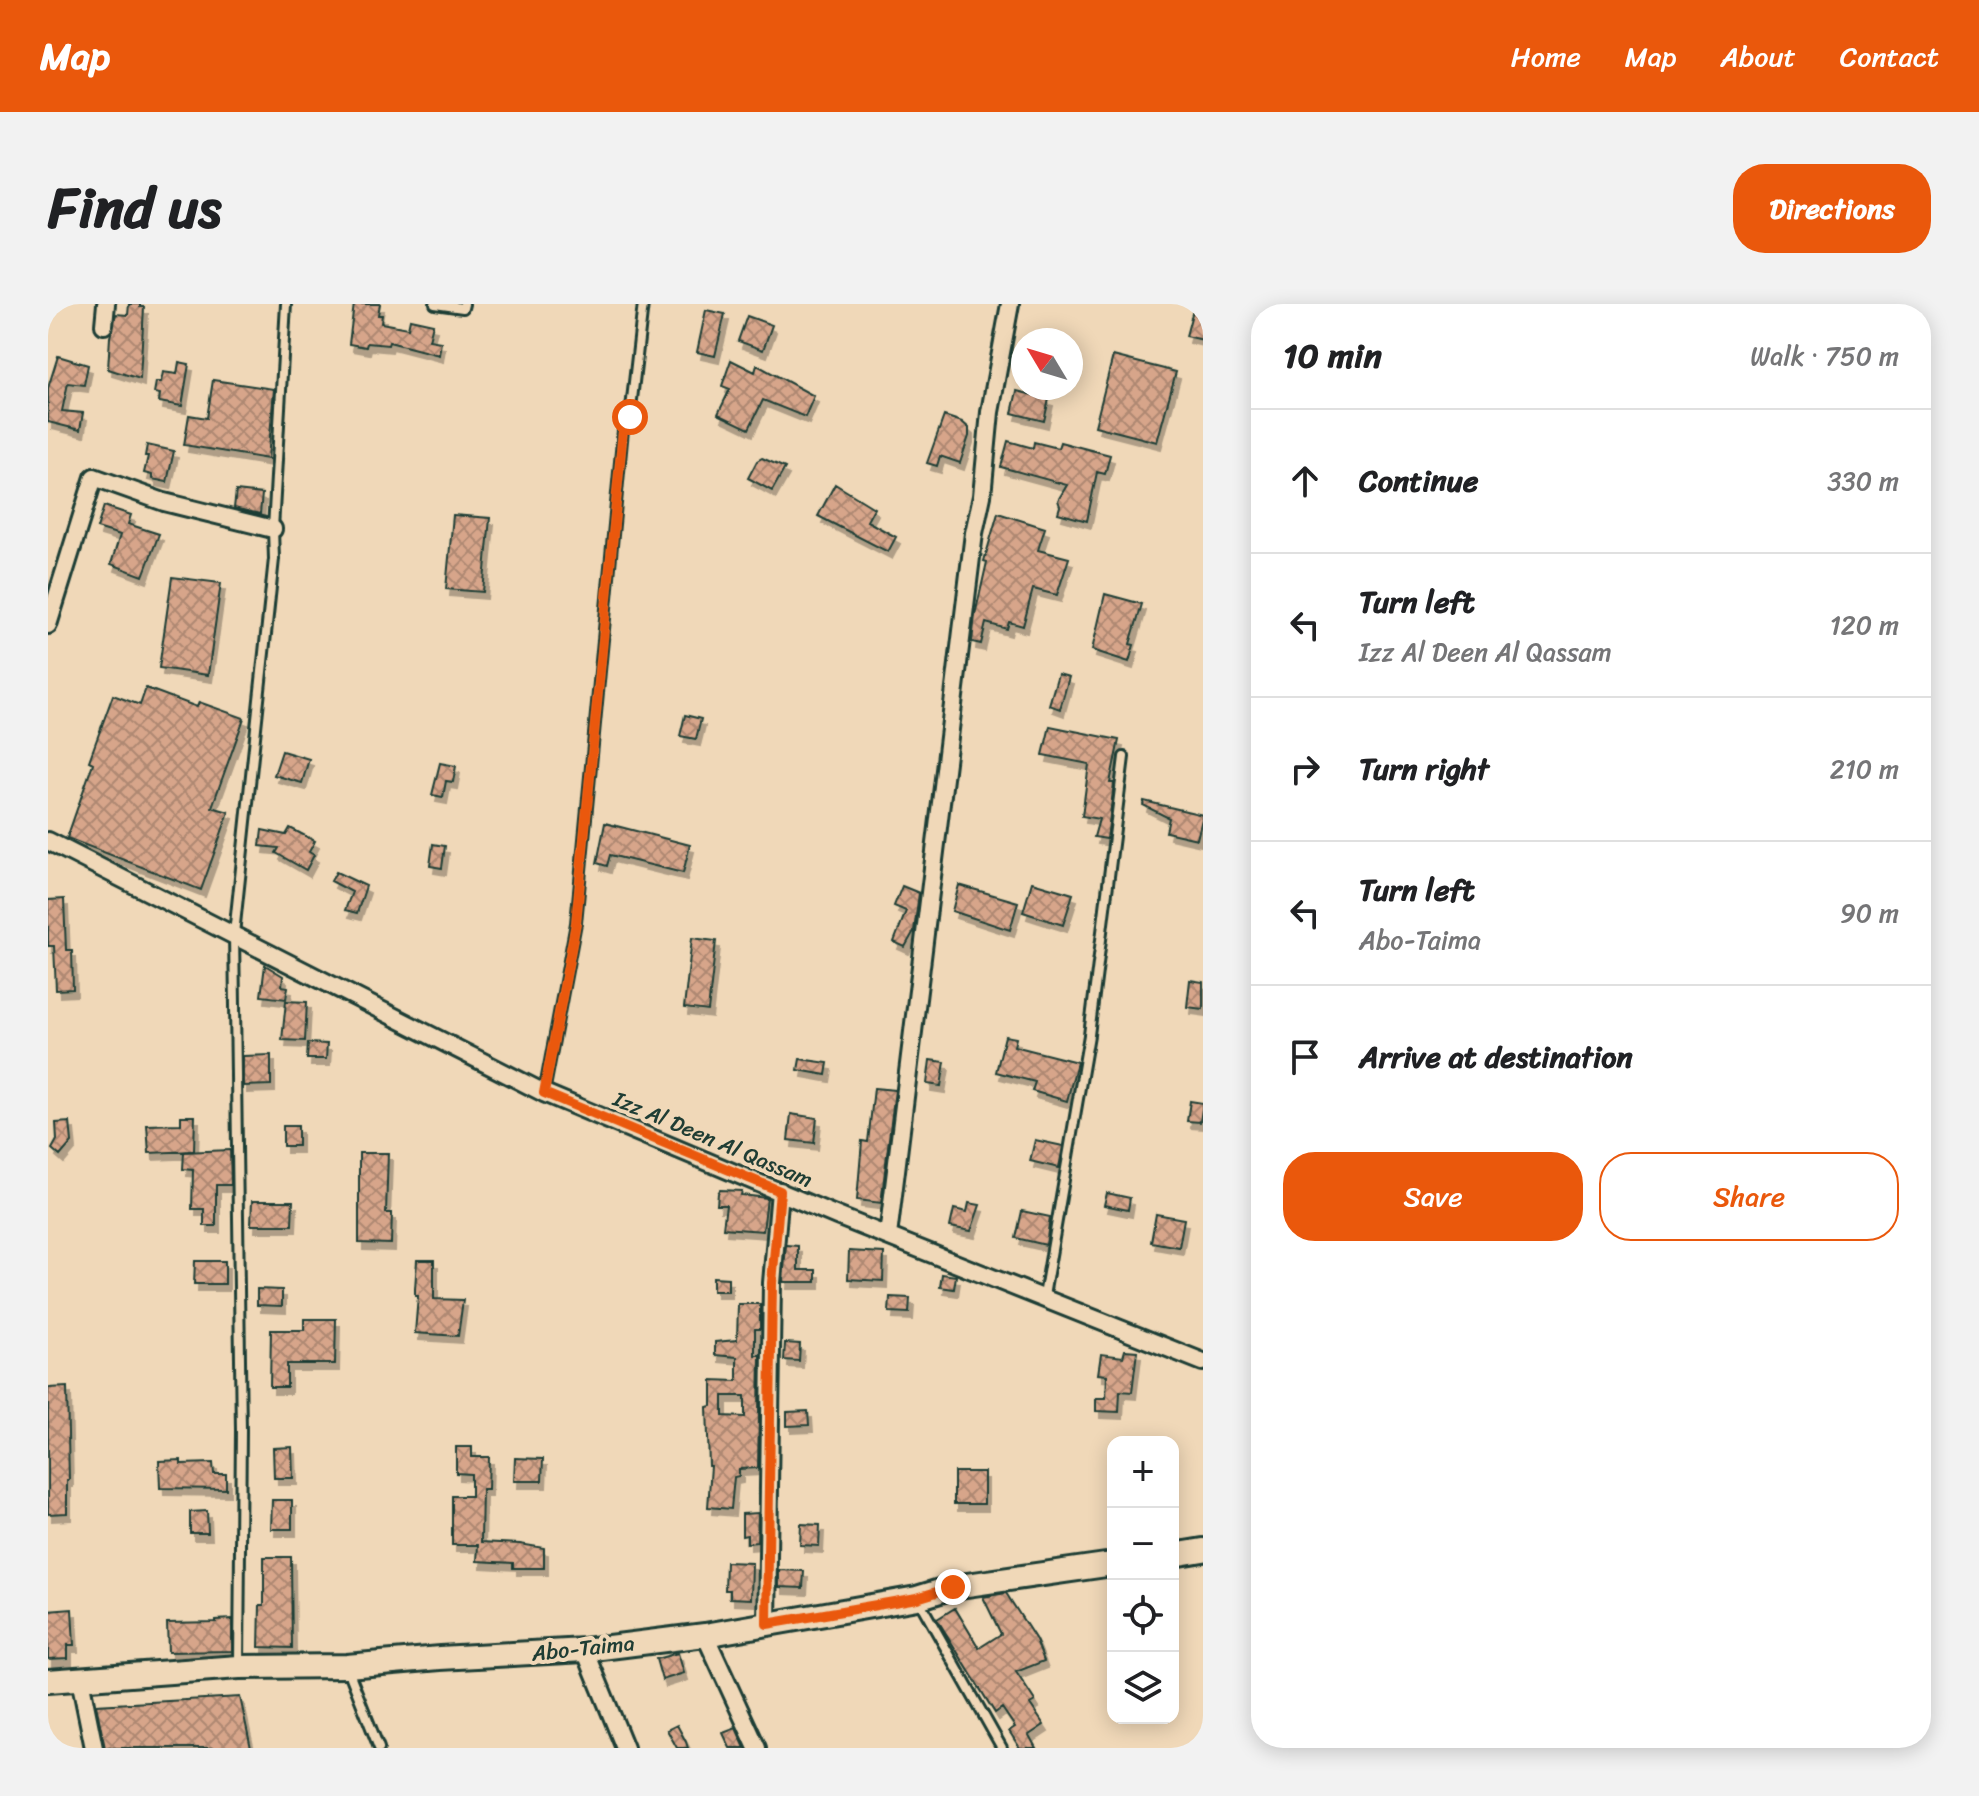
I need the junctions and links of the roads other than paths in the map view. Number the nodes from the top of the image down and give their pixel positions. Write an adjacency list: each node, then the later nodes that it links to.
1 (106, 304): 7 (street)
2 (286, 304): 8 (lane)
3 (435, 304): 4 (lane)
4 (464, 304)
5 (643, 304): 13 (lane)
6 (1010, 304): 15 (street)
7 (104, 325)
8 (273, 529): 9 (street); 12 (lane)
9 (48, 625)
10 (1124, 757): 16 (lane)
11 (48, 841): 12 (street, Izz Al Deen Al Qassam)
12 (234, 934): 13 (street, Izz Al Deen Al Qassam); 26 (lane)
13 (544, 1093): 14 (street, Izz Al Deen Al Qassam)
14 (780, 1191): 15 (street, Izz Al Deen Al Qassam); 22 (street)
15 (888, 1236): 16 (street, Izz Al Deen Al Qassam)
16 (1044, 1296): 17 (street, Izz Al Deen Al Qassam)
17 (1203, 1362)
18 (1203, 1550): 19 (street)
19 (1179, 1554)
20 (1107, 1565): 21 (street, Abo-Taima)
21 (917, 1598): 22 (street, Abo-Taima); 33 (lane)
22 (767, 1624): 23 (street, Abo-Taima)
23 (705, 1635): 24 (street, Abo-Taima); 32 (street)
24 (585, 1650): 25 (street, Abo-Taima); 31 (street)
25 (347, 1666): 26 (street, Abo-Taima); 30 (lane)
26 (239, 1667): 27 (street, Abo-Taima)
27 (80, 1679): 28 (street, Abo-Taima); 29 (street)
28 (48, 1681)
29 (94, 1748)
30 (379, 1748)
31 (625, 1748)
32 (757, 1748)
33 (1002, 1748)

